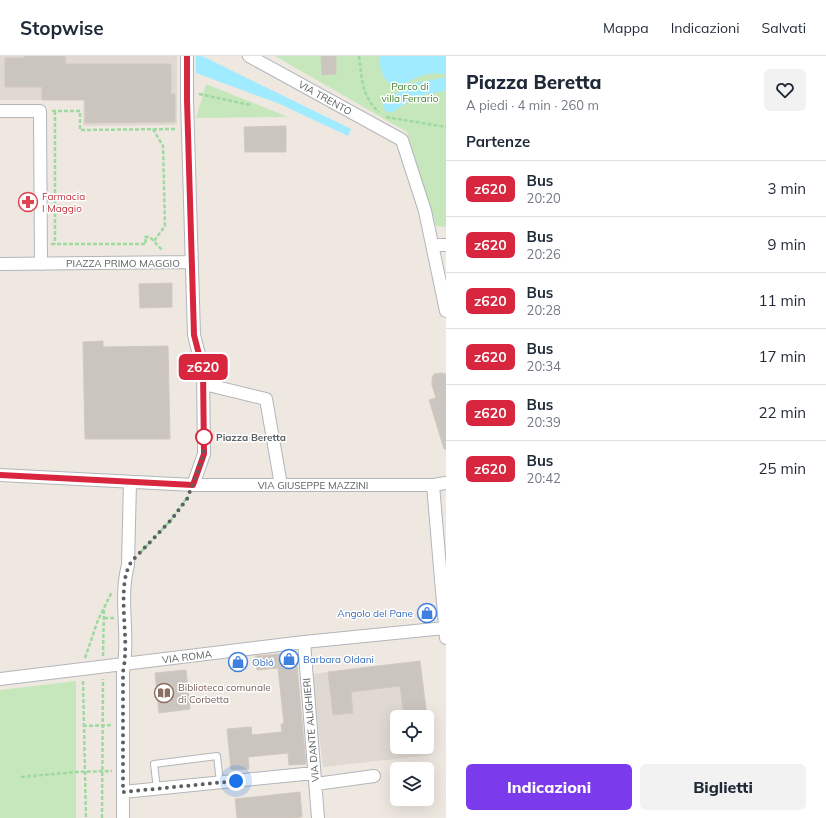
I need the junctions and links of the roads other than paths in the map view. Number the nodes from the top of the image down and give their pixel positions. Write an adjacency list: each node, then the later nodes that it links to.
1 (187, 56): 6 (street, PIAZZA PRIMO MAGGIO)
2 (249, 56): 4 (street, VIA TRENTO)
3 (0, 111): 8 (street)
4 (432, 245): 5 (street); 9 (street)
5 (446, 245)
6 (192, 262): 8 (street, PIAZZA PRIMO MAGGIO); 11 (street)
7 (0, 264): 8 (street, PIAZZA PRIMO MAGGIO)
8 (41, 264)
9 (443, 278): 10 (street)
10 (446, 311)
11 (204, 384): 16 (street); 17 (street)
12 (0, 474): 13 (street, VIA GIUSEPPE MAZZINI)
13 (130, 482): 16 (street, VIA GIUSEPPE MAZZINI); 20 (street)
14 (446, 483): 15 (street, VIA GIUSEPPE MAZZINI)
15 (433, 484): 17 (street, VIA GIUSEPPE MAZZINI); 18 (street)
16 (193, 485): 17 (street, VIA GIUSEPPE MAZZINI)
17 (281, 485)
18 (446, 633): 19 (street, VIA ROMA)
19 (304, 642): 20 (street, VIA ROMA); 23 (street, VIA DANTE ALIGHIERI)
20 (124, 664): 21 (street, VIA ROMA); 26 (street)
21 (0, 679)
22 (374, 776): 23 (street)
23 (315, 778): 24 (street); 28 (street, VIA DANTE ALIGHIERI)
24 (220, 782): 25 (street); 25 (lane)
25 (157, 789): 26 (street)
26 (123, 792): 27 (street)
27 (123, 818)
28 (318, 818)

